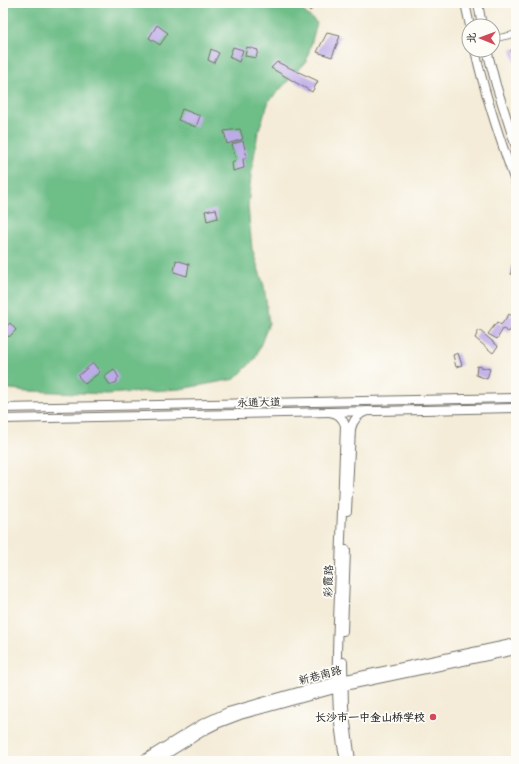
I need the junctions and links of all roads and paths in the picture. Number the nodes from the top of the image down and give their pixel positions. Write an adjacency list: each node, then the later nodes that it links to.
1 (465, 3): 3 (main road)
2 (478, 3): 4 (main road)
3 (468, 18)
4 (481, 18)
5 (516, 34): 6 (street)
6 (501, 38)
7 (477, 58): 10 (main road)
8 (489, 58): 9 (main road)
9 (516, 147)
10 (516, 184)
11 (516, 398): 12 (main road, 永通大道)
12 (3, 408)
13 (516, 408): 14 (main road, 永通大道)
14 (367, 411): 15 (main road, 永通大道); 19 (main road, 彩霞路)
15 (327, 412): 16 (main road, 永通大道); 19 (main road, 彩霞路)
16 (4, 419)
17 (516, 643): 19 (main road, 新巷南路)
18 (516, 650): 19 (main road, 新巷南路)
19 (340, 684): 20 (main road, 新巷南路); 21 (main road, 新巷南路); 22 (main road, 彩霞路); 23 (main road, 彩霞路)
20 (142, 761)
21 (154, 761)
22 (345, 761)
23 (351, 761)

